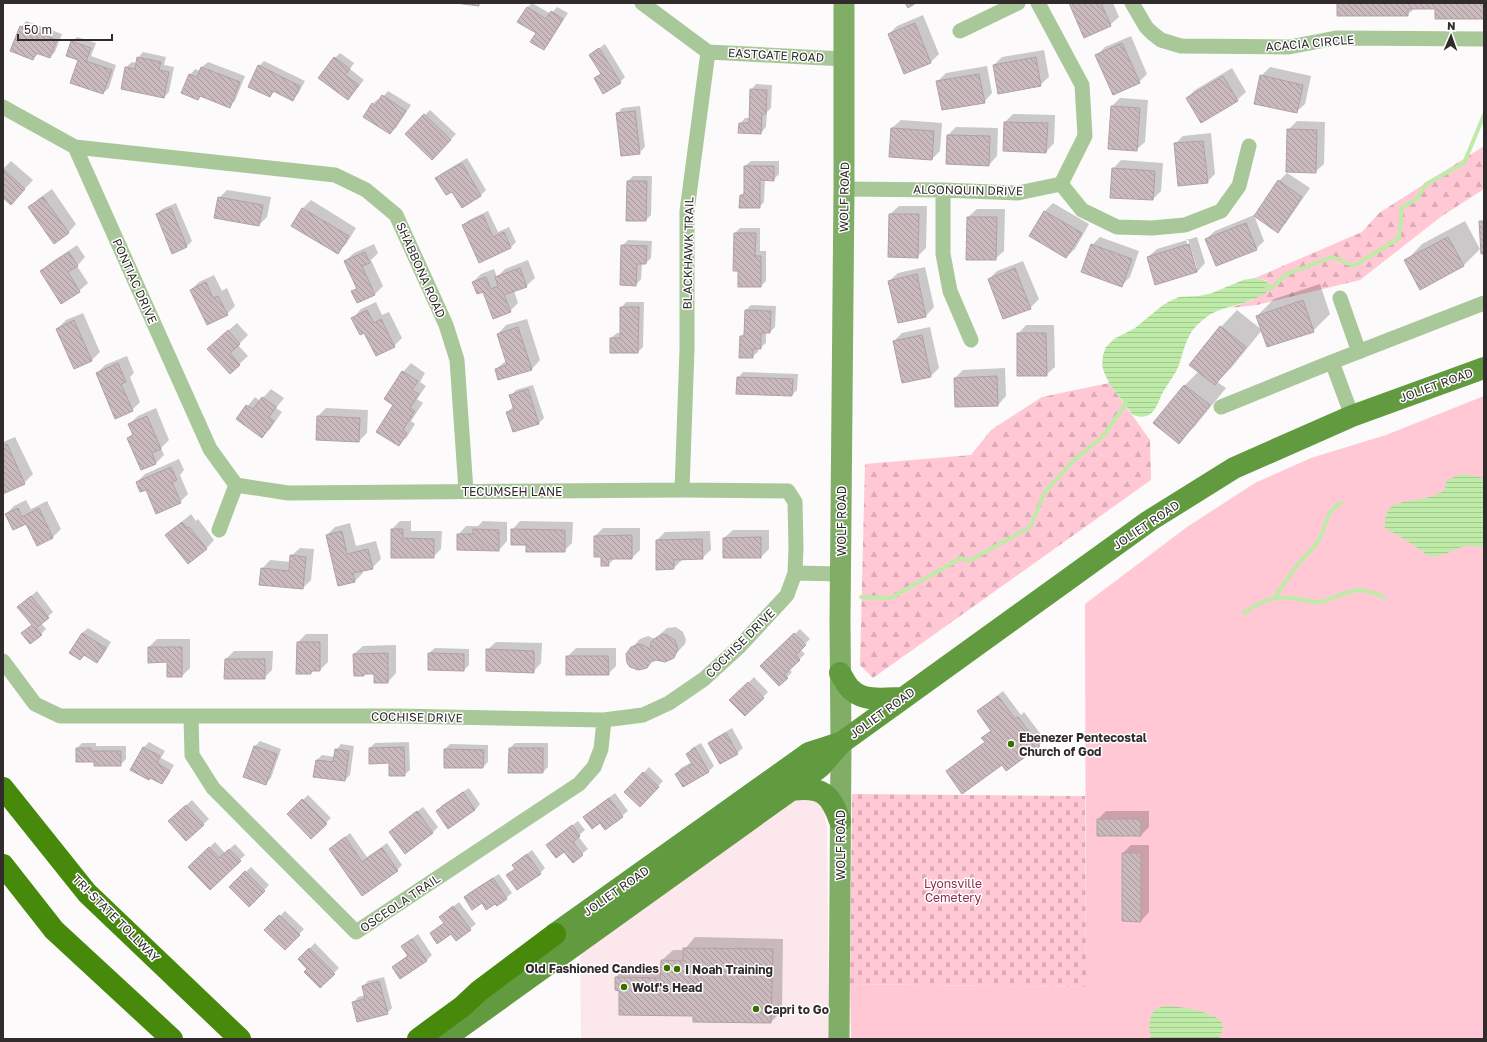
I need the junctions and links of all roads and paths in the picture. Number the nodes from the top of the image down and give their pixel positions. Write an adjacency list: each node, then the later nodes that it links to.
1 (642, 3): 8 (street)
2 (844, 3): 9 (street, WOLF ROAD)
3 (1018, 3): 6 (street)
4 (1038, 3): 13 (street)
5 (1132, 3): 7 (street, ACACIA CIRCLE)
6 (960, 31)
7 (1484, 39)
8 (708, 52): 9 (street, EASTGATE ROAD); 25 (street, BLACKHAWK TRAIL)
9 (844, 59): 14 (street, WOLF ROAD)
10 (3, 107): 12 (street)
11 (1249, 146): 13 (street)
12 (75, 147): 24 (street, PONTIAC DRIVE); 26 (street, SHABBONA ROAD)
13 (1061, 184): 15 (street, ALGONQUIN DRIVE)
14 (844, 189): 15 (street, ALGONQUIN DRIVE); 30 (street, WOLF ROAD)
15 (943, 190): 18 (street)
16 (1340, 298): 19 (street)
17 (1484, 303): 19 (street)
18 (971, 340)
19 (1359, 352): 20 (street)
20 (1332, 362): 22 (street); 23 (street)
21 (1484, 368): 23 (main road, JOLIET ROAD)
22 (1221, 407)
23 (1352, 416): 33 (main road, JOLIET ROAD)
24 (236, 484): 26 (street, TECUMSEH LANE); 28 (street)
25 (682, 490): 26 (street, TECUMSEH LANE); 27 (street, TECUMSEH LANE)
26 (466, 491)
27 (788, 491): 29 (street, COCHISE DRIVE)
28 (219, 530)
29 (795, 573): 30 (street); 35 (street, COCHISE DRIVE)
30 (840, 574): 32 (street, WOLF ROAD)
31 (3, 661): 34 (street, COCHISE DRIVE)
32 (840, 673): 33 (main road); 36 (street, WOLF ROAD)
33 (903, 698): 36 (main road, JOLIET ROAD)
34 (191, 717): 35 (street, COCHISE DRIVE); 35 (street, OSCEOLA TRAIL)
35 (604, 720)
36 (841, 743): 38 (main road, JOLIET ROAD); 39 (street, WOLF ROAD); 41 (main road, JOLIET ROAD)
37 (3, 788): 44 (highway, TRI-STATE TOLLWAY)
38 (792, 790): 39 (main road); 47 (main road, JOLIET ROAD)
39 (840, 821): 48 (street, WOLF ROAD)
40 (3, 865): 43 (highway)
41 (556, 934): 42 (highway, JOLIET ROAD)
42 (479, 991): 45 (highway); 46 (highway, JOLIET ROAD)
43 (172, 1039)
44 (240, 1039)
45 (408, 1039)
46 (418, 1039)
47 (444, 1039)
48 (839, 1039)

